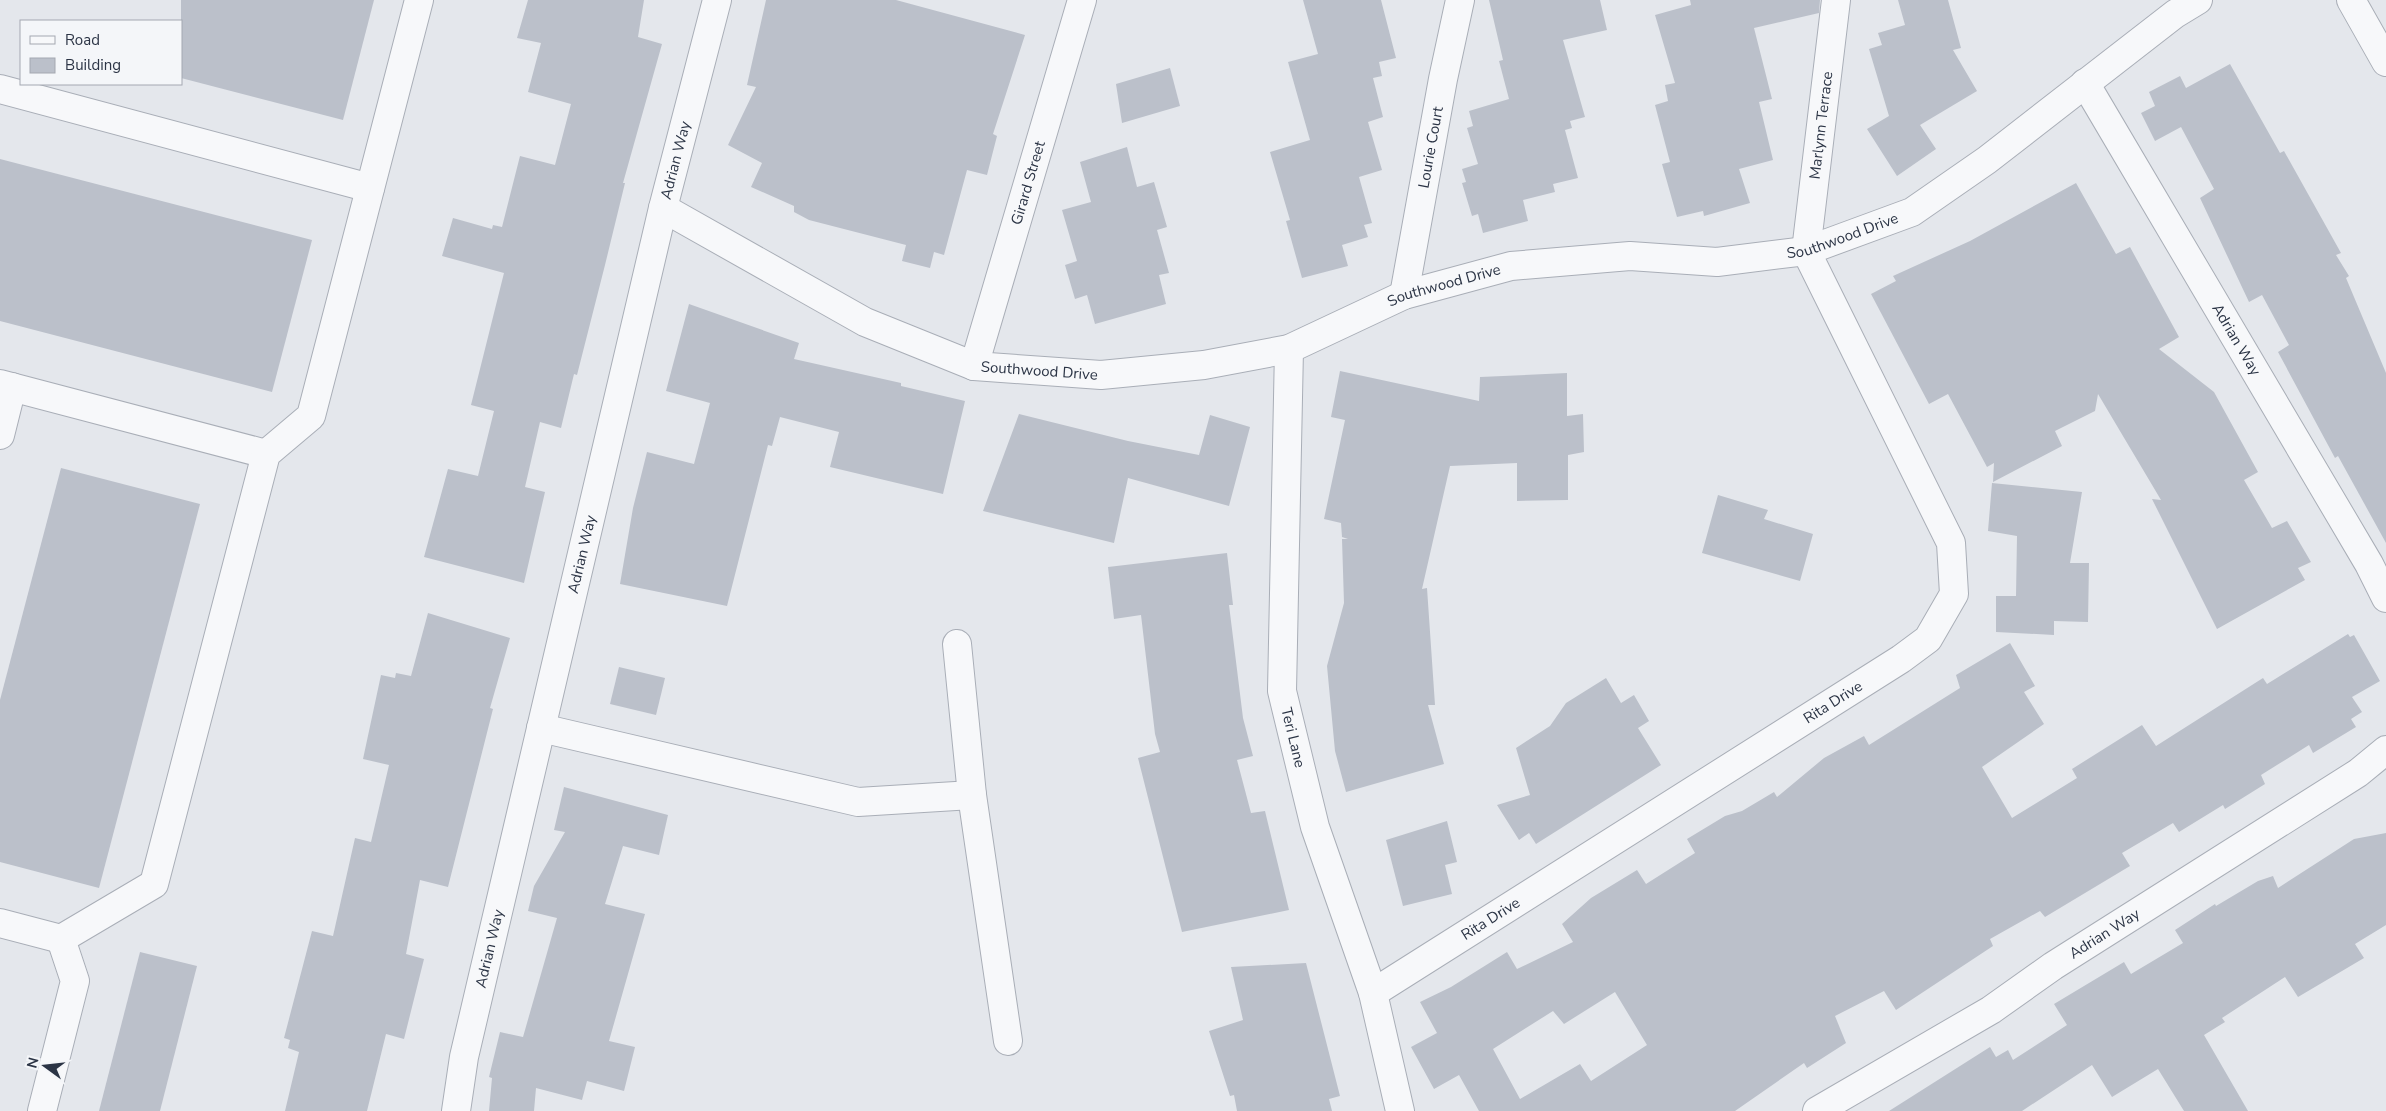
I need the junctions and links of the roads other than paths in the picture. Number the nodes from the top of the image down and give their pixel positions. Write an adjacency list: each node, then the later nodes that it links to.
1 (419, 0): 11 (street)
2 (717, 0): 12 (street, Adrian Way)
3 (1082, 0): 16 (street, Girard Street)
4 (1460, 0): 14 (street, Lourie Court)
5 (1836, 0): 13 (street, Marlynn Terrace)
6 (2198, 0): 9 (street, Southwood Drive)
7 (2351, 0): 8 (street)
8 (2386, 62)
9 (2085, 83): 13 (street, Southwood Drive); 20 (street, Adrian Way)
10 (0, 90): 11 (street)
11 (370, 188): 19 (street)
12 (663, 208): 16 (street, Southwood Drive); 22 (street, Adrian Way)
13 (1806, 251): 14 (street, Southwood Drive); 27 (street, Rita Drive)
14 (1404, 295): 15 (street, Southwood Drive)
15 (1289, 349): 16 (street, Southwood Drive); 27 (street, Teri Lane)
16 (974, 366)
17 (6, 386): 18 (street); 19 (street)
18 (0, 435)
19 (266, 454): 26 (street)
20 (2386, 598)
21 (957, 644): 24 (street)
22 (541, 728): 24 (street); 30 (street, Adrian Way)
23 (2386, 750): 32 (street, Adrian Way)
24 (972, 795): 28 (street)
25 (0, 923): 26 (street)
26 (61, 939): 29 (street)
27 (1373, 992): 31 (street, Teri Lane)
28 (1008, 1041)
29 (42, 1111)
30 (456, 1111)
31 (1400, 1111)
32 (1817, 1111)

